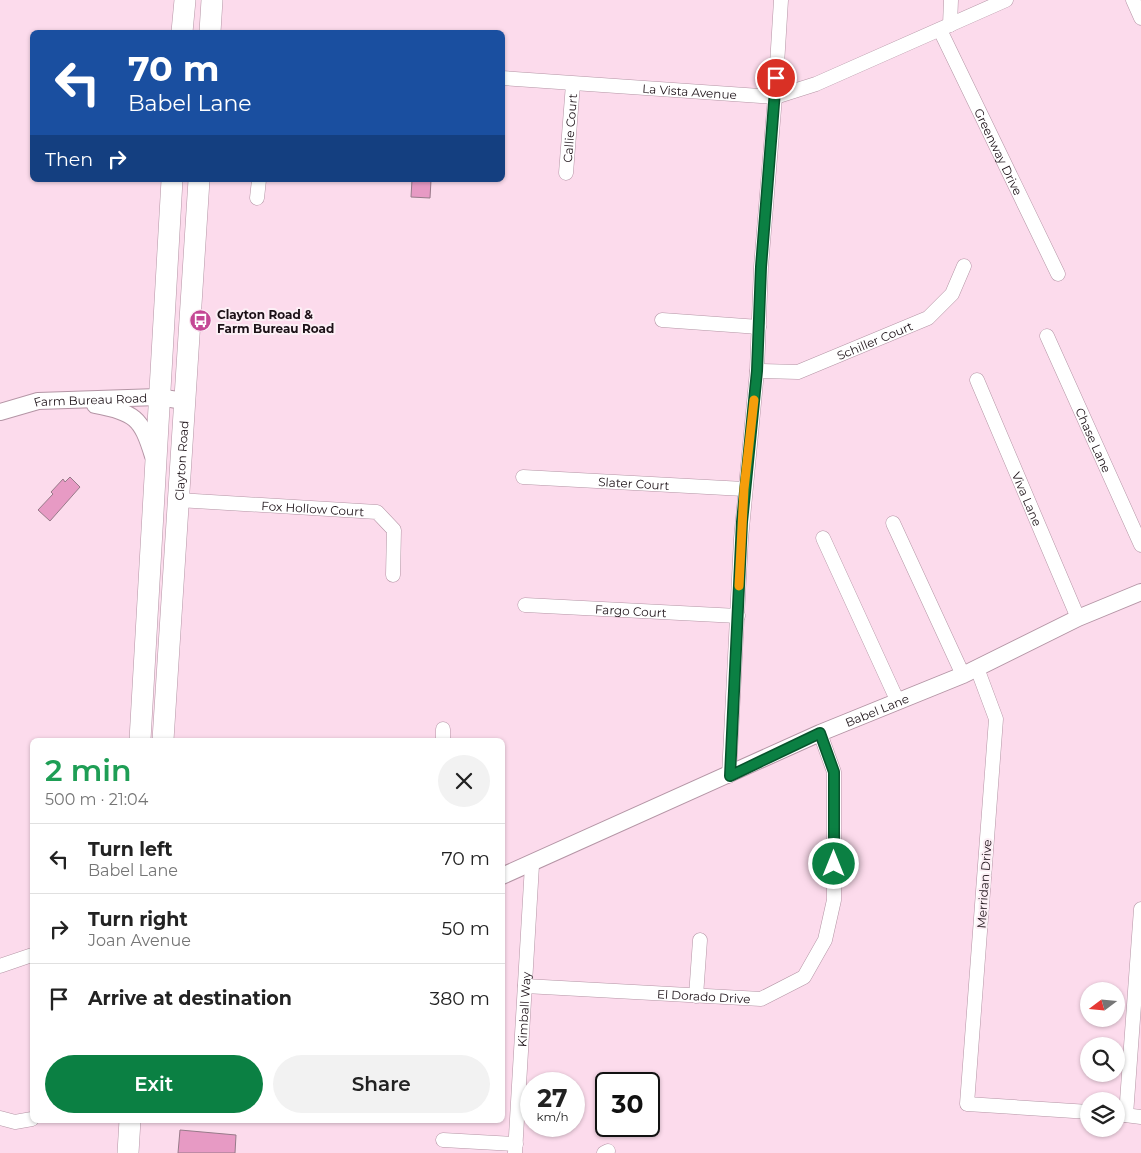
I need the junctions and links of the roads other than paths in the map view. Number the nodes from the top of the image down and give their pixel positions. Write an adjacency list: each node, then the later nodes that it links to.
1 (184, 0): 9 (main road)
2 (212, 0): 10 (main road)
3 (780, 0): 13 (street)
4 (951, 0): 8 (street)
5 (1006, 0): 8 (street, La Vista Avenue)
6 (1133, 0): 7 (street)
7 (1141, 18)
8 (945, 27): 13 (street, La Vista Avenue); 20 (street, Greenway Drive)
9 (182, 30)
10 (210, 30)
11 (505, 78): 12 (street, La Vista Avenue)
12 (573, 84): 13 (street, La Vista Avenue); 14 (street, Callie Court)
13 (775, 97): 22 (street)
14 (566, 173)
15 (172, 182): 26 (main road, Clayton Road)
16 (199, 182): 28 (main road, Clayton Road)
17 (259, 182): 18 (street)
18 (257, 198)
19 (964, 266): 24 (street, Schiller Court)
20 (1058, 274)
21 (662, 320): 22 (street)
22 (759, 327): 24 (street)
23 (1047, 336): 36 (street, Chase Lane)
24 (757, 371): 32 (street)
25 (977, 380): 41 (street, Viva Lane)
26 (158, 397): 27 (street, Farm Bureau Road); 28 (street, Farm Bureau Road); 30 (main road, Clayton Road)
27 (68, 400): 29 (street, Farm Bureau Road); 30 (street)
28 (184, 401): 33 (main road, Clayton Road)
29 (0, 412)
30 (155, 462): 45 (main road, Clayton Road)
31 (523, 477): 32 (street, Slater Court)
32 (744, 489): 40 (street)
33 (178, 500): 37 (street, Fox Hollow Court); 46 (main road, Clayton Road)
34 (893, 523): 42 (street)
35 (823, 538): 43 (street)
36 (1141, 545)
37 (393, 575)
38 (1141, 592): 41 (street, Babel Lane)
39 (525, 605): 40 (street, Fargo Court)
40 (738, 616): 47 (street)
41 (1078, 618): 42 (street, Babel Lane)
42 (970, 672): 43 (street, Babel Lane); 57 (street, Merridan Drive)
43 (898, 702): 44 (street, Babel Lane)
44 (820, 733): 47 (street, Babel Lane); 55 (street, El Dorado Drive)
45 (140, 738)
46 (163, 738)
47 (730, 776): 48 (street, Babel Lane)
48 (532, 865): 49 (street, Babel Lane); 54 (street, Kimball Way)
49 (505, 875)
50 (1141, 910): 56 (street)
51 (700, 940): 55 (street)
52 (30, 956): 53 (street)
53 (0, 966)
54 (525, 986): 55 (street, El Dorado Drive); 64 (street, Kimball Way)
55 (696, 996)
56 (1123, 1092)
57 (1080, 1111)
58 (1125, 1115): 59 (street)
59 (1141, 1117)
60 (0, 1118): 61 (street)
61 (30, 1119)
62 (130, 1123): 65 (main road)
63 (443, 1140): 64 (street)
64 (515, 1148)
65 (128, 1153)

